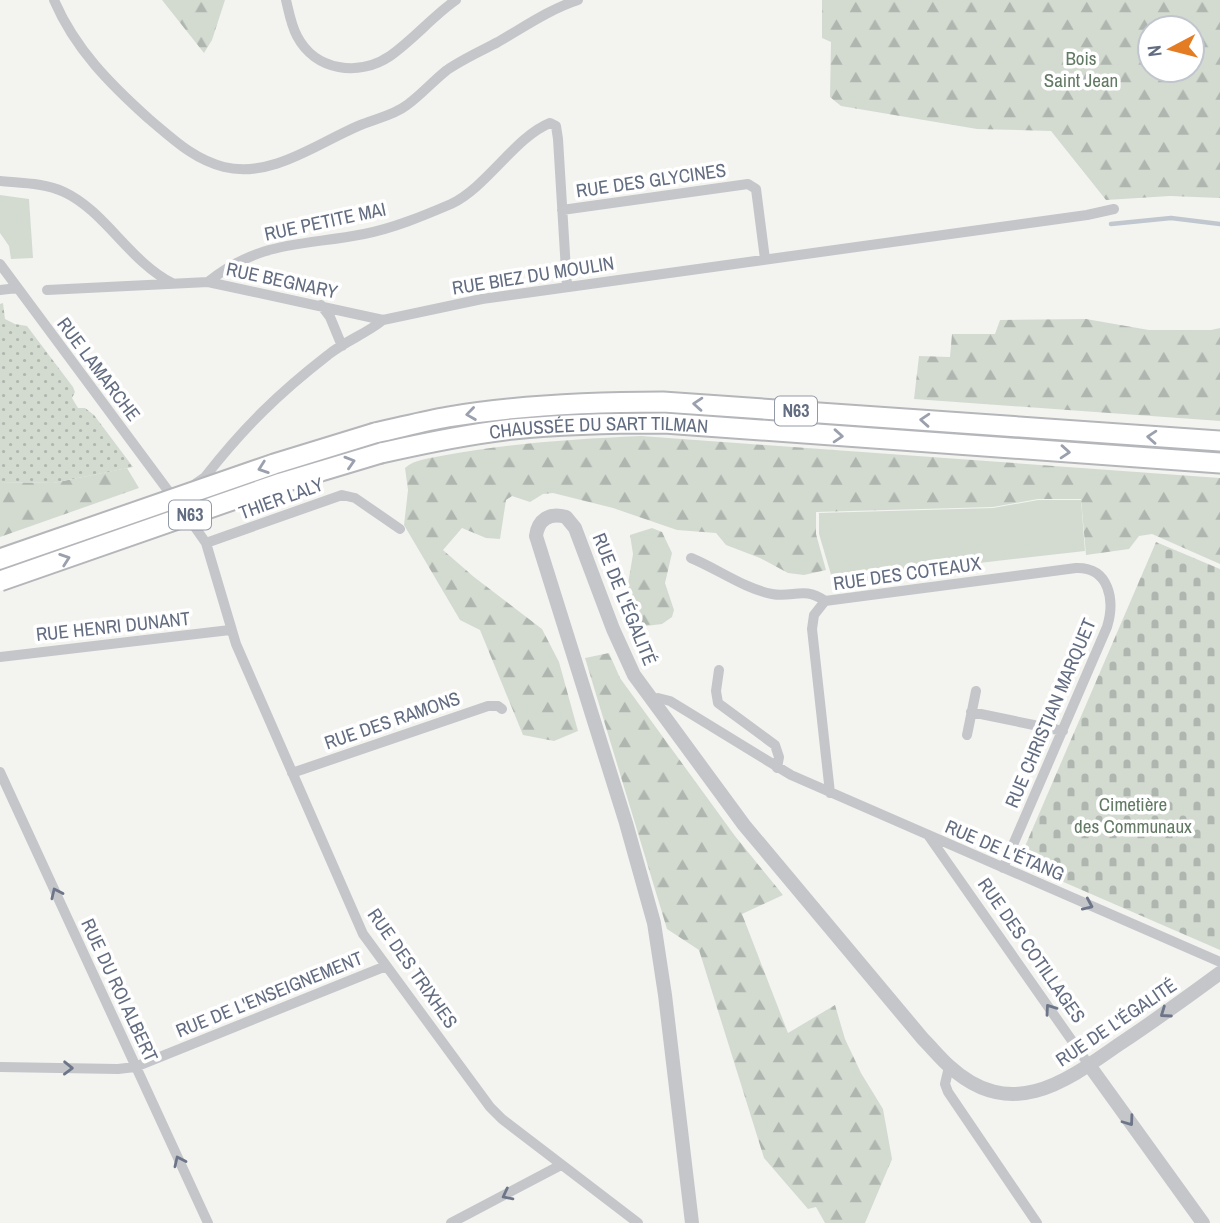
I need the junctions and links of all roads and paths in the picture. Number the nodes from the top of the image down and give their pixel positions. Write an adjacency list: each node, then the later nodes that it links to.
1 (54, 0): 4 (street)
2 (286, 0): 3 (street)
3 (456, 0)
4 (578, 0)
5 (0, 181): 11 (street)
6 (1114, 209): 8 (street, RUE BIEZ DU MOULIN)
7 (562, 210): 8 (street, RUE DES GLYCINES); 10 (street, RUE PETITE MAI); 12 (street)
8 (765, 259): 12 (street, RUE BIEZ DU MOULIN)
9 (0, 264): 13 (street, RUE LAMARCHE)
10 (208, 282): 11 (street, RUE BEGNARY); 16 (street, RUE BEGNARY)
11 (172, 283): 15 (street, RUE BEGNARY)
12 (566, 287): 17 (street, RUE BIEZ DU MOULIN)
13 (17, 288): 14 (street); 21 (street, RUE LAMARCHE)
14 (0, 290)
15 (47, 290)
16 (321, 305): 17 (street, RUE BEGNARY); 18 (street)
17 (383, 320): 18 (street, RUE BIEZ DU MOULIN)
18 (342, 346): 21 (street, RUE BIEZ DU MOULIN)
19 (1220, 442): 25 (highway, CHAUSSÉE DU SART TILMAN / N63, one-way to 25, bridge)
20 (1220, 463): 27 (highway, CHAUSSÉE DU SART TILMAN / N63, one-way to 20, bridge)
21 (171, 495): 23 (street)
22 (400, 529): 23 (street, THIER LALY)
23 (206, 543): 29 (street)
24 (691, 558): 28 (street, RUE DES COTEAUX)
25 (0, 559)
26 (1095, 573): 28 (street, RUE DES COTEAUX); 36 (street, RUE CHRISTIAN MARQUET)
27 (0, 581)
28 (825, 601): 41 (street)
29 (230, 630): 30 (street, RUE HENRI DUNANT); 40 (street, RUE DES TRIXHES)
30 (0, 657)
31 (719, 670): 38 (street)
32 (975, 691): 35 (street)
33 (654, 701): 38 (street, RUE DE L'ÉTANG); 50 (street, RUE DE L'ÉGALITÉ); 55 (street, RUE DE L'ÉGALITÉ)
34 (502, 709): 40 (street, RUE DES RAMONS)
35 (971, 712): 36 (street); 37 (street)
36 (1063, 732): 43 (street, RUE CHRISTIAN MARQUET)
37 (967, 735)
38 (777, 768): 41 (street, RUE DE L'ÉTANG)
39 (0, 772): 49 (street, RUE DU ROI ALBERT, one-way to 39)
40 (292, 773): 45 (street, RUE DES TRIXHES)
41 (830, 793): 42 (street, RUE DE L'ÉTANG)
42 (928, 835): 43 (street, RUE DE L'ÉTANG); 47 (street, RUE DES COTILLAGES, one-way to 42)
43 (1003, 868): 44 (street, RUE DE L'ÉTANG, one-way to 44)
44 (1220, 962)
45 (386, 966): 49 (street, RUE DE L'ENSEIGNEMENT); 51 (street, RUE DES TRIXHES)
46 (1220, 974): 47 (street, RUE DE L'ÉGALITÉ, one-way to 47)
47 (1089, 1065): 50 (street, RUE DE L'ÉGALITÉ); 57 (street, RUE DES COTILLAGES, one-way to 57)
48 (0, 1067): 49 (street, RUE DE L'ENSEIGNEMENT, one-way to 49)
49 (135, 1067): 52 (street, RUE DU ROI ALBERT, one-way to 49)
50 (949, 1067): 56 (street)
51 (561, 1165): 53 (street, one-way to 53); 54 (street, RUE DES TRIXHES)
52 (208, 1223)
53 (451, 1223)
54 (638, 1223)
55 (692, 1223)
56 (1037, 1223)
57 (1203, 1223)

